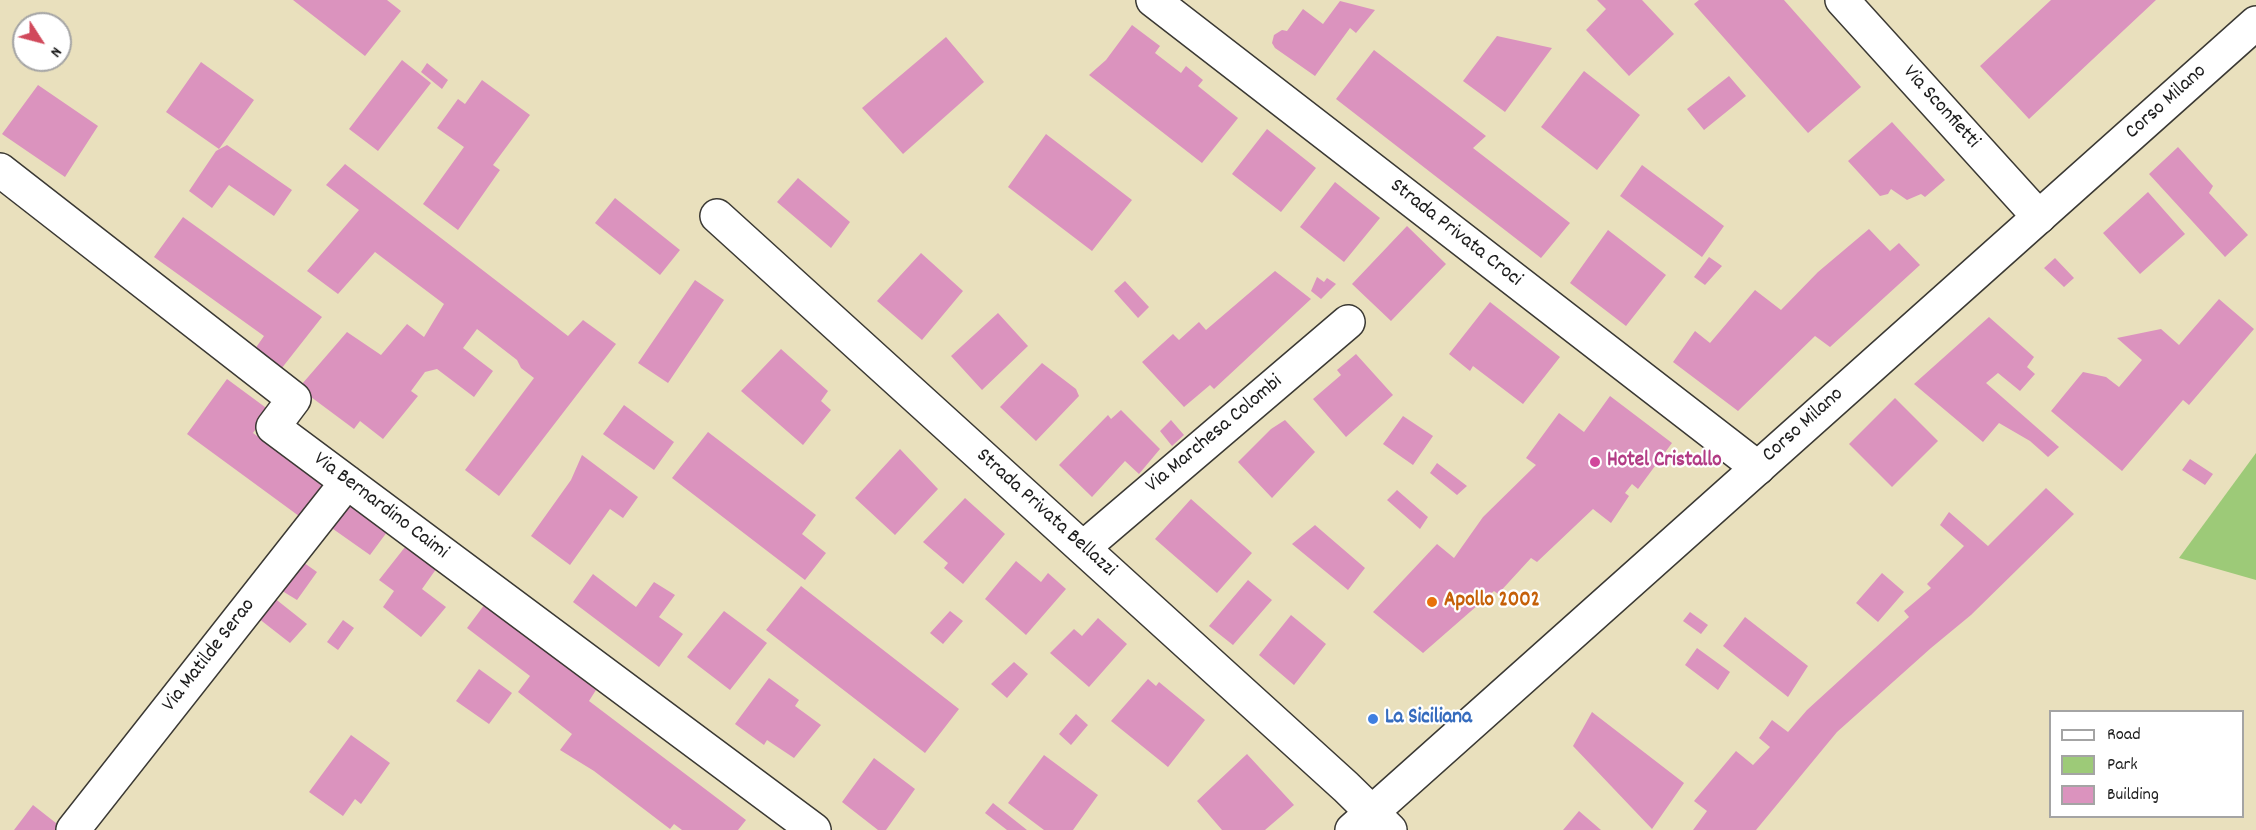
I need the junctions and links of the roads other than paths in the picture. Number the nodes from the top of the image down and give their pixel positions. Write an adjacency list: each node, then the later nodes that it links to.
1 (1153, 0): 8 (street, Strada Privata Croci)
2 (1842, 0): 6 (street, Via Sconfietti)
3 (2256, 23): 6 (street, Corso Milano)
4 (0, 170): 9 (street, Via Bernardino Caimi)
5 (717, 216): 10 (street, Strada Privata Bellazzi)
6 (2039, 217): 8 (street, Corso Milano)
7 (1348, 322): 10 (street, Via Marchesa Colombi)
8 (1758, 468): 11 (street, Corso Milano)
9 (347, 482): 12 (street, Via Matilde Serao); 13 (street, Via Bernardino Caimi)
10 (1083, 548): 11 (street, Strada Privata Bellazzi)
11 (1372, 824)
12 (73, 830)
13 (814, 830)

